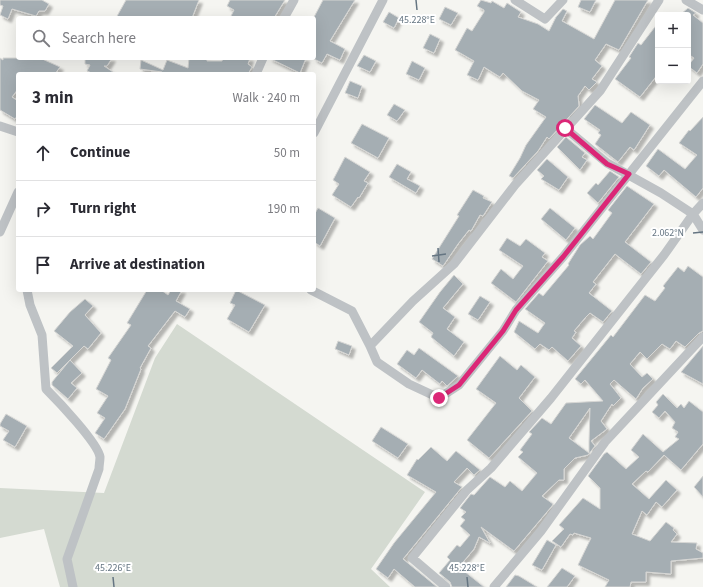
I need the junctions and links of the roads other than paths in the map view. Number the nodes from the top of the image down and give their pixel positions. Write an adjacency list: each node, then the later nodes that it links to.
1 (294, 0): 8 (street)
2 (383, 0): 14 (street)
3 (515, 0): 4 (street)
4 (563, 0)
5 (659, 0): 13 (street)
6 (686, 0): 7 (street)
7 (703, 10)
8 (285, 16)
9 (262, 60): 10 (street)
10 (257, 72)
11 (703, 81): 16 (street)
12 (0, 126): 15 (street)
13 (565, 128): 16 (street); 25 (street)
14 (316, 129)
15 (16, 131)
16 (629, 174): 19 (street); 25 (street)
17 (16, 196): 21 (street)
18 (703, 203): 19 (street)
19 (693, 214): 20 (street); 27 (street)
20 (703, 230)
21 (0, 232)
22 (27, 292): 26 (street)
23 (315, 292): 25 (street)
24 (703, 337): 28 (street)
25 (370, 346)
26 (73, 587)
27 (446, 587)
28 (494, 587)

